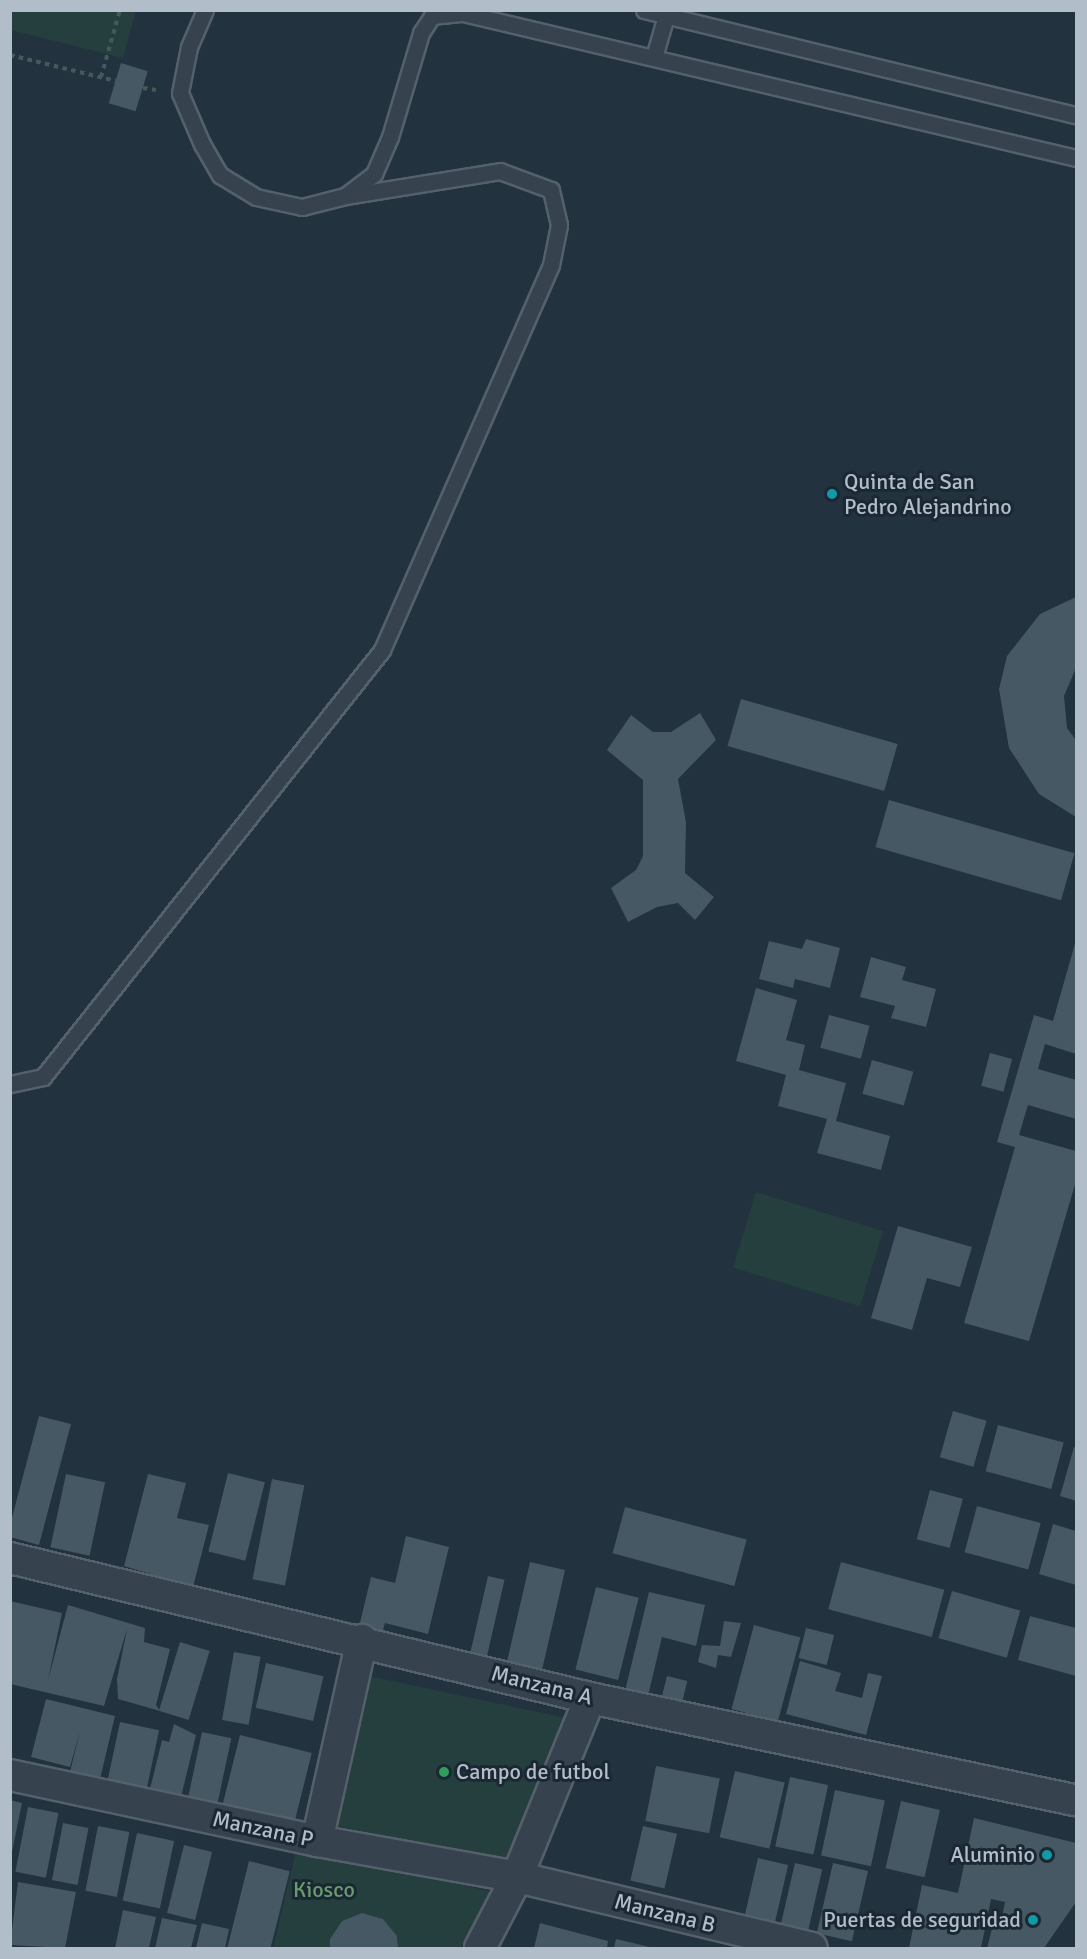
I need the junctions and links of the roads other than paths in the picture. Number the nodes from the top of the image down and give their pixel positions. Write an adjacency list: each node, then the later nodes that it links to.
1 (205, 10): 7 (lane)
2 (644, 10): 3 (lane)
3 (666, 16): 4 (lane); 5 (lane)
4 (654, 57): 6 (lane); 7 (lane)
5 (1077, 115)
6 (1077, 158)
7 (345, 196): 8 (lane)
8 (10, 1083)
9 (10, 1558): 10 (street, Manzana A)
10 (362, 1640): 11 (street, Manzana A); 14 (street)
11 (590, 1698): 13 (street, Manzana A); 15 (street)
12 (10, 1775): 14 (street, Manzana P)
13 (1077, 1800)
14 (317, 1841): 15 (street, Manzana P)
15 (518, 1878): 16 (street); 17 (street, Manzana B)
16 (480, 1948)
17 (812, 1948)

